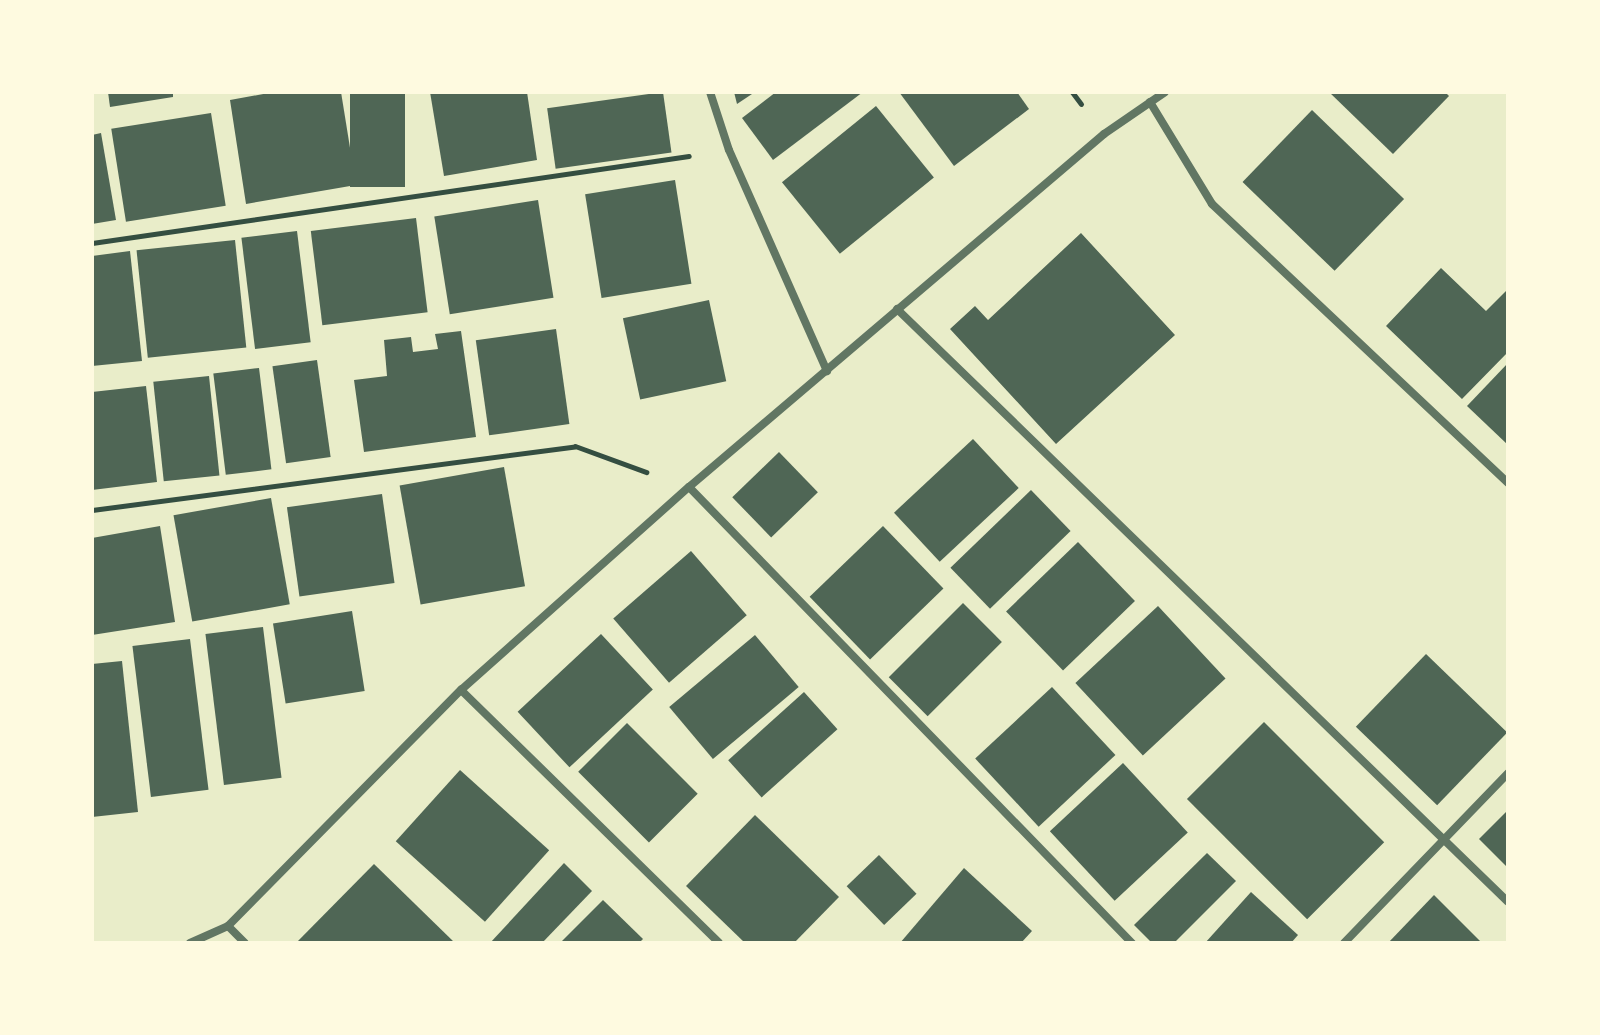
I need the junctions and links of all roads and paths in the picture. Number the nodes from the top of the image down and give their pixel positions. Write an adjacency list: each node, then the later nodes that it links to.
1 (710, 92): 4 (street)
2 (1165, 92): 3 (street)
3 (1150, 102): 6 (street); 8 (street)
4 (729, 150): 5 (path); 7 (street)
5 (92, 243)
6 (897, 309): 7 (street); 13 (street)
7 (827, 371): 9 (street)
8 (1508, 483)
9 (689, 487): 10 (path); 11 (street); 19 (street)
10 (92, 510)
11 (461, 690): 15 (street); 18 (street)
12 (1508, 773): 13 (street)
13 (1442, 839): 14 (street); 20 (street)
14 (1508, 902)
15 (228, 926): 16 (street); 17 (street)
16 (190, 943)
17 (245, 943)
18 (719, 943)
19 (1132, 943)
20 (1344, 943)

